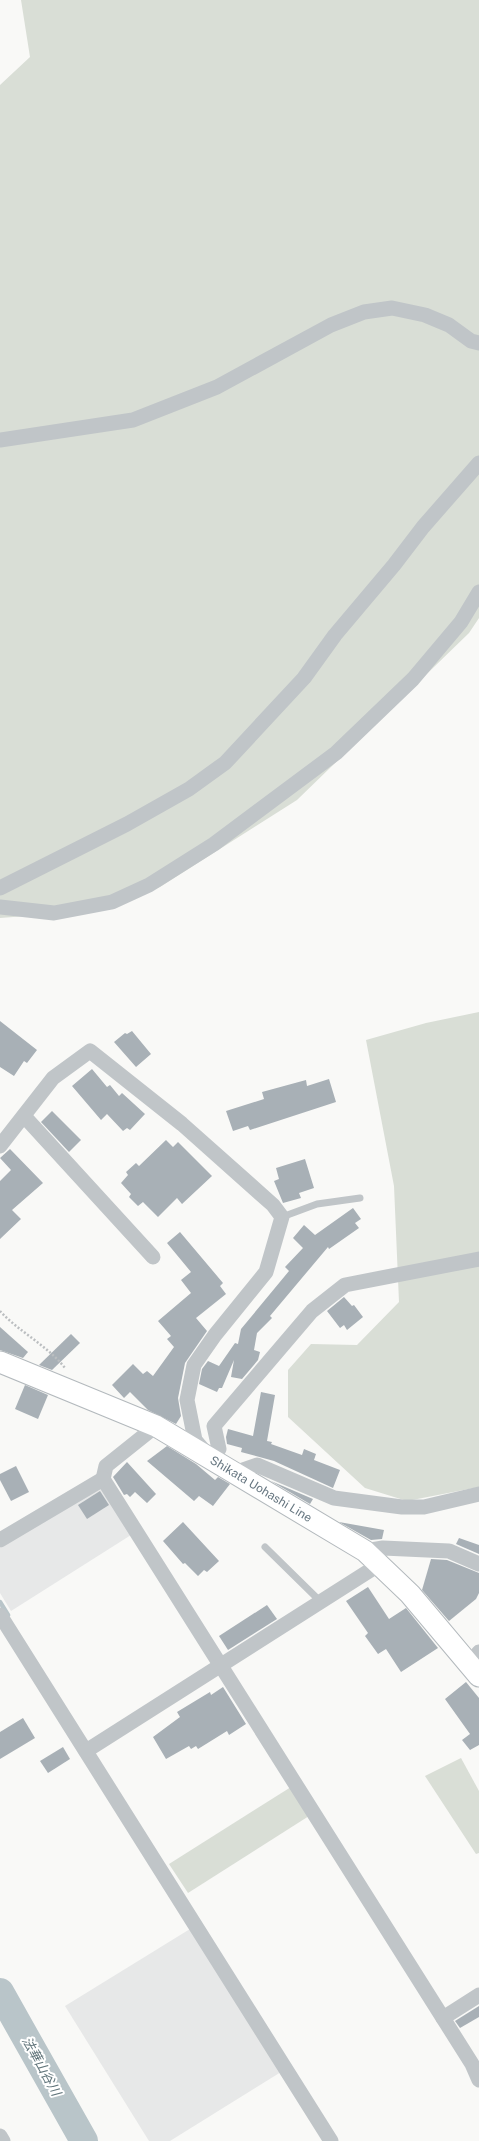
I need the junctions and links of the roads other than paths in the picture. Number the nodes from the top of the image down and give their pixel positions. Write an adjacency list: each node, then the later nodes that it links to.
1 (479, 342): 2 (street)
2 (0, 440)
3 (479, 463): 5 (street)
4 (479, 592): 6 (street)
5 (0, 888)
6 (0, 907)
7 (24, 1116): 8 (street); 10 (street); 11 (street)
8 (0, 1146)
9 (360, 1198): 10 (lane)
10 (282, 1217): 15 (street)
11 (153, 1256)
12 (479, 1259): 15 (street)
13 (0, 1362): 14 (main road, Shikata Uohashi Line)
14 (156, 1426): 15 (main road, Shikata Uohashi Line); 17 (street)
15 (212, 1460): 16 (main road, Shikata Uohashi Line)
16 (234, 1473): 18 (street); 21 (main road, Shikata Uohashi Line)
17 (103, 1479): 19 (street); 26 (street)
18 (477, 1495)
19 (0, 1540)
20 (265, 1547): 23 (lane)
21 (372, 1557): 22 (street); 23 (street); 25 (main road, Shikata Uohashi Line)
22 (479, 1564)
23 (321, 1602): 26 (street)
24 (0, 1616): 27 (street)
25 (476, 1664)
26 (221, 1666): 27 (street); 29 (street)
27 (86, 1751): 33 (street)
28 (479, 1995): 29 (street)
29 (443, 2018): 30 (street)
30 (479, 2080)
31 (0, 2136): 32 (street)
32 (3, 2141)
33 (331, 2141)

